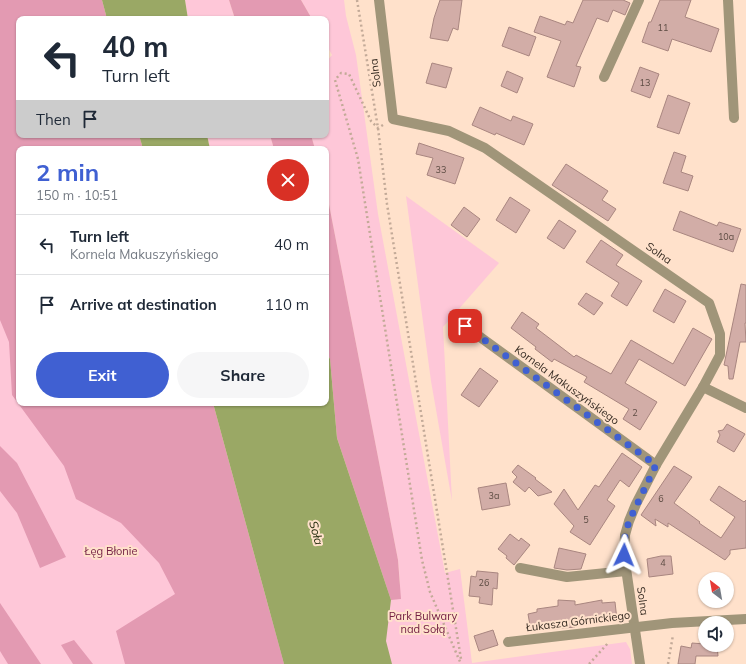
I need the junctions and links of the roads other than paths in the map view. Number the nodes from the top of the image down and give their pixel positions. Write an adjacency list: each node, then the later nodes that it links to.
1 (378, 0): 7 (street, Solna)
2 (640, 0): 4 (street)
3 (728, 0): 5 (street)
4 (604, 78)
5 (734, 118)
6 (465, 326): 9 (street, Kornela Makuszyńskiego)
7 (703, 387): 8 (street); 9 (street, Solna)
8 (746, 408)
9 (656, 465): 11 (street, Solna)
10 (520, 568): 11 (street)
11 (626, 571): 13 (street, Solna)
12 (746, 619): 13 (street, Łukasza Górnickiego)
13 (634, 627): 14 (street, Łukasza Górnickiego); 15 (street, Solna)
14 (508, 642)
15 (640, 664)

